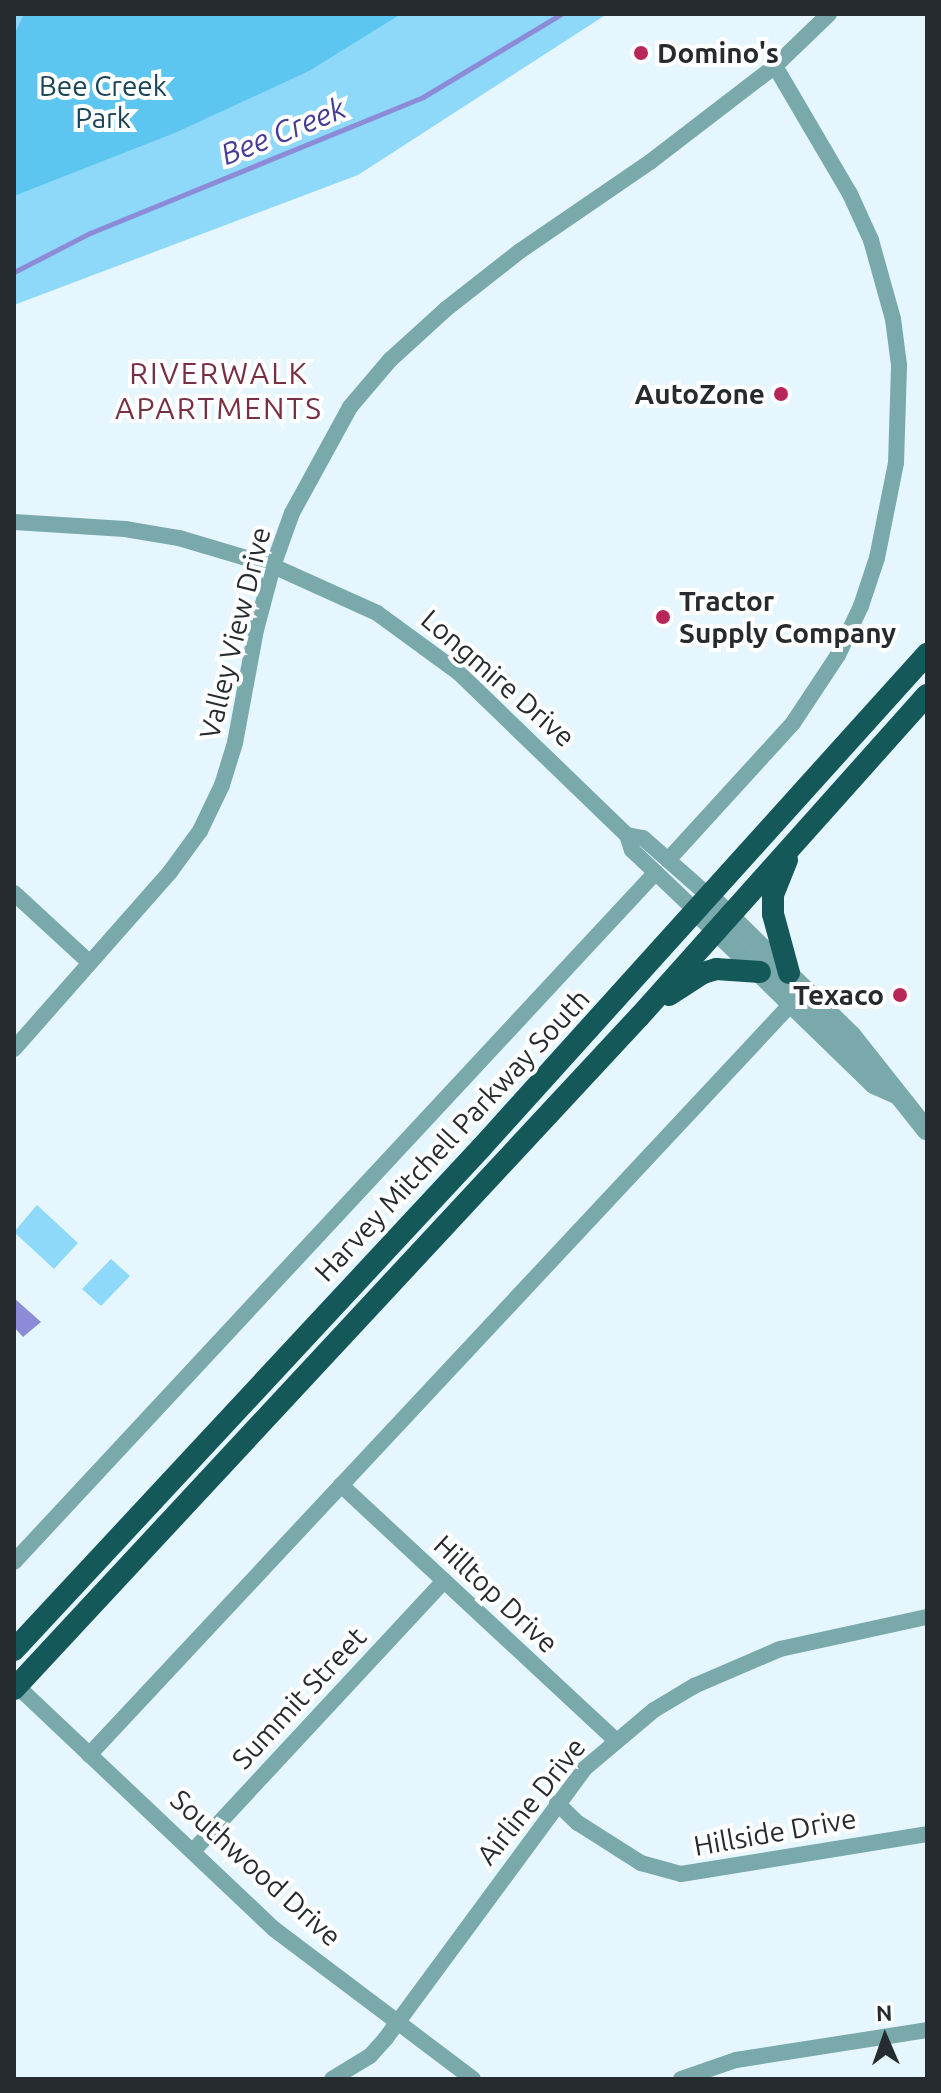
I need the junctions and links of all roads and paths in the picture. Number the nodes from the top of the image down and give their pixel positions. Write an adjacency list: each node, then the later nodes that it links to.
1 (829, 14): 2 (street, Valley View Drive)
2 (775, 66): 4 (street, Valley View Drive); 8 (street)
3 (14, 522): 4 (street, Longmire Drive)
4 (273, 566): 8 (street, Longmire Drive); 12 (street, Valley View Drive)
5 (927, 654): 10 (highway, Harvey Mitchell Parkway South)
6 (927, 695): 7 (highway, Harvey Mitchell Parkway South)
7 (797, 841): 11 (highway, Harvey Mitchell Parkway South); 14 (highway)
8 (662, 866): 10 (street, Longmire Drive); 21 (street)
9 (14, 893): 12 (street)
10 (704, 905): 11 (street, Longmire Drive); 24 (highway, Harvey Mitchell Parkway South)
11 (723, 922): 13 (street, Longmire Drive); 14 (street, Longmire Drive); 16 (highway, Harvey Mitchell Parkway South)
12 (89, 962): 17 (street, Valley View Drive)
13 (760, 972): 15 (street, Longmire Drive); 16 (highway)
14 (789, 973): 18 (street, Longmire Drive)
15 (793, 1002): 18 (street, Longmire Drive); 20 (street)
16 (639, 1017): 25 (highway, Harvey Mitchell Parkway South)
17 (14, 1049)
18 (896, 1094): 19 (street, Longmire Drive)
19 (927, 1131)
20 (341, 1485): 22 (street, Hilltop Drive); 27 (street)
21 (14, 1562)
22 (444, 1581): 26 (street, Hilltop Drive); 30 (street, Summit Street)
23 (927, 1617): 26 (street, Airline Drive)
24 (14, 1650)
25 (15, 1686): 27 (street, Southwood Drive)
26 (615, 1740): 28 (street, Airline Drive)
27 (89, 1755): 30 (street, Southwood Drive)
28 (557, 1803): 29 (street, Hillside Drive); 31 (street, Airline Drive)
29 (927, 1834)
30 (193, 1851): 31 (street, Southwood Drive)
31 (397, 2022): 33 (street, Airline Drive); 34 (street, Southwood Drive)
32 (927, 2030): 35 (street)
33 (332, 2079)
34 (473, 2079)
35 (681, 2079)

